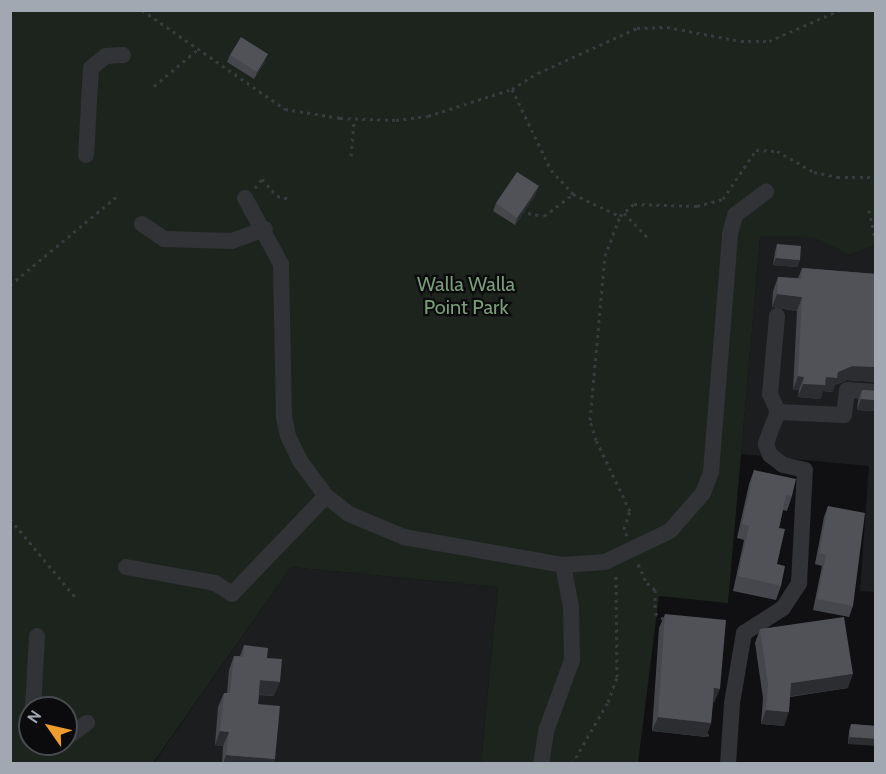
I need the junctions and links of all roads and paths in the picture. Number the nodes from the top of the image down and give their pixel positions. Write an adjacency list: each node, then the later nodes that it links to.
1 (142, 10): 3 (path)
2 (840, 10): 6 (path)
3 (197, 50): 5 (path); 7 (path)
4 (123, 55): 8 (street)
5 (154, 86)
6 (512, 89): 7 (path); 12 (path)
7 (354, 119): 9 (path)
8 (86, 155)
9 (351, 156)
10 (876, 177): 18 (path)
11 (766, 192): 30 (street)
12 (573, 194): 17 (path); 19 (path)
13 (116, 197): 24 (path)
14 (245, 198): 15 (path); 21 (street)
15 (290, 199)
16 (869, 210): 23 (path)
17 (528, 213)
18 (624, 213): 19 (path); 22 (path)
19 (620, 216): 30 (path)
20 (142, 224): 21 (street)
21 (265, 230): 28 (street)
22 (647, 237)
23 (876, 242)
24 (10, 285)
25 (777, 316): 27 (street)
26 (876, 392): 27 (street)
27 (778, 412): 44 (street)
28 (326, 496): 31 (street); 32 (street)
29 (10, 519): 34 (path)
30 (631, 554): 31 (street); 35 (path)
31 (563, 565): 42 (street)
32 (126, 567)
33 (620, 570): 43 (path)
34 (77, 599)
35 (674, 621)
36 (37, 636): 37 (street)
37 (34, 696)
38 (87, 723): 40 (street)
39 (708, 724): 41 (path)
40 (78, 729)
41 (707, 736)
42 (541, 764)
43 (572, 764)
44 (728, 764)

